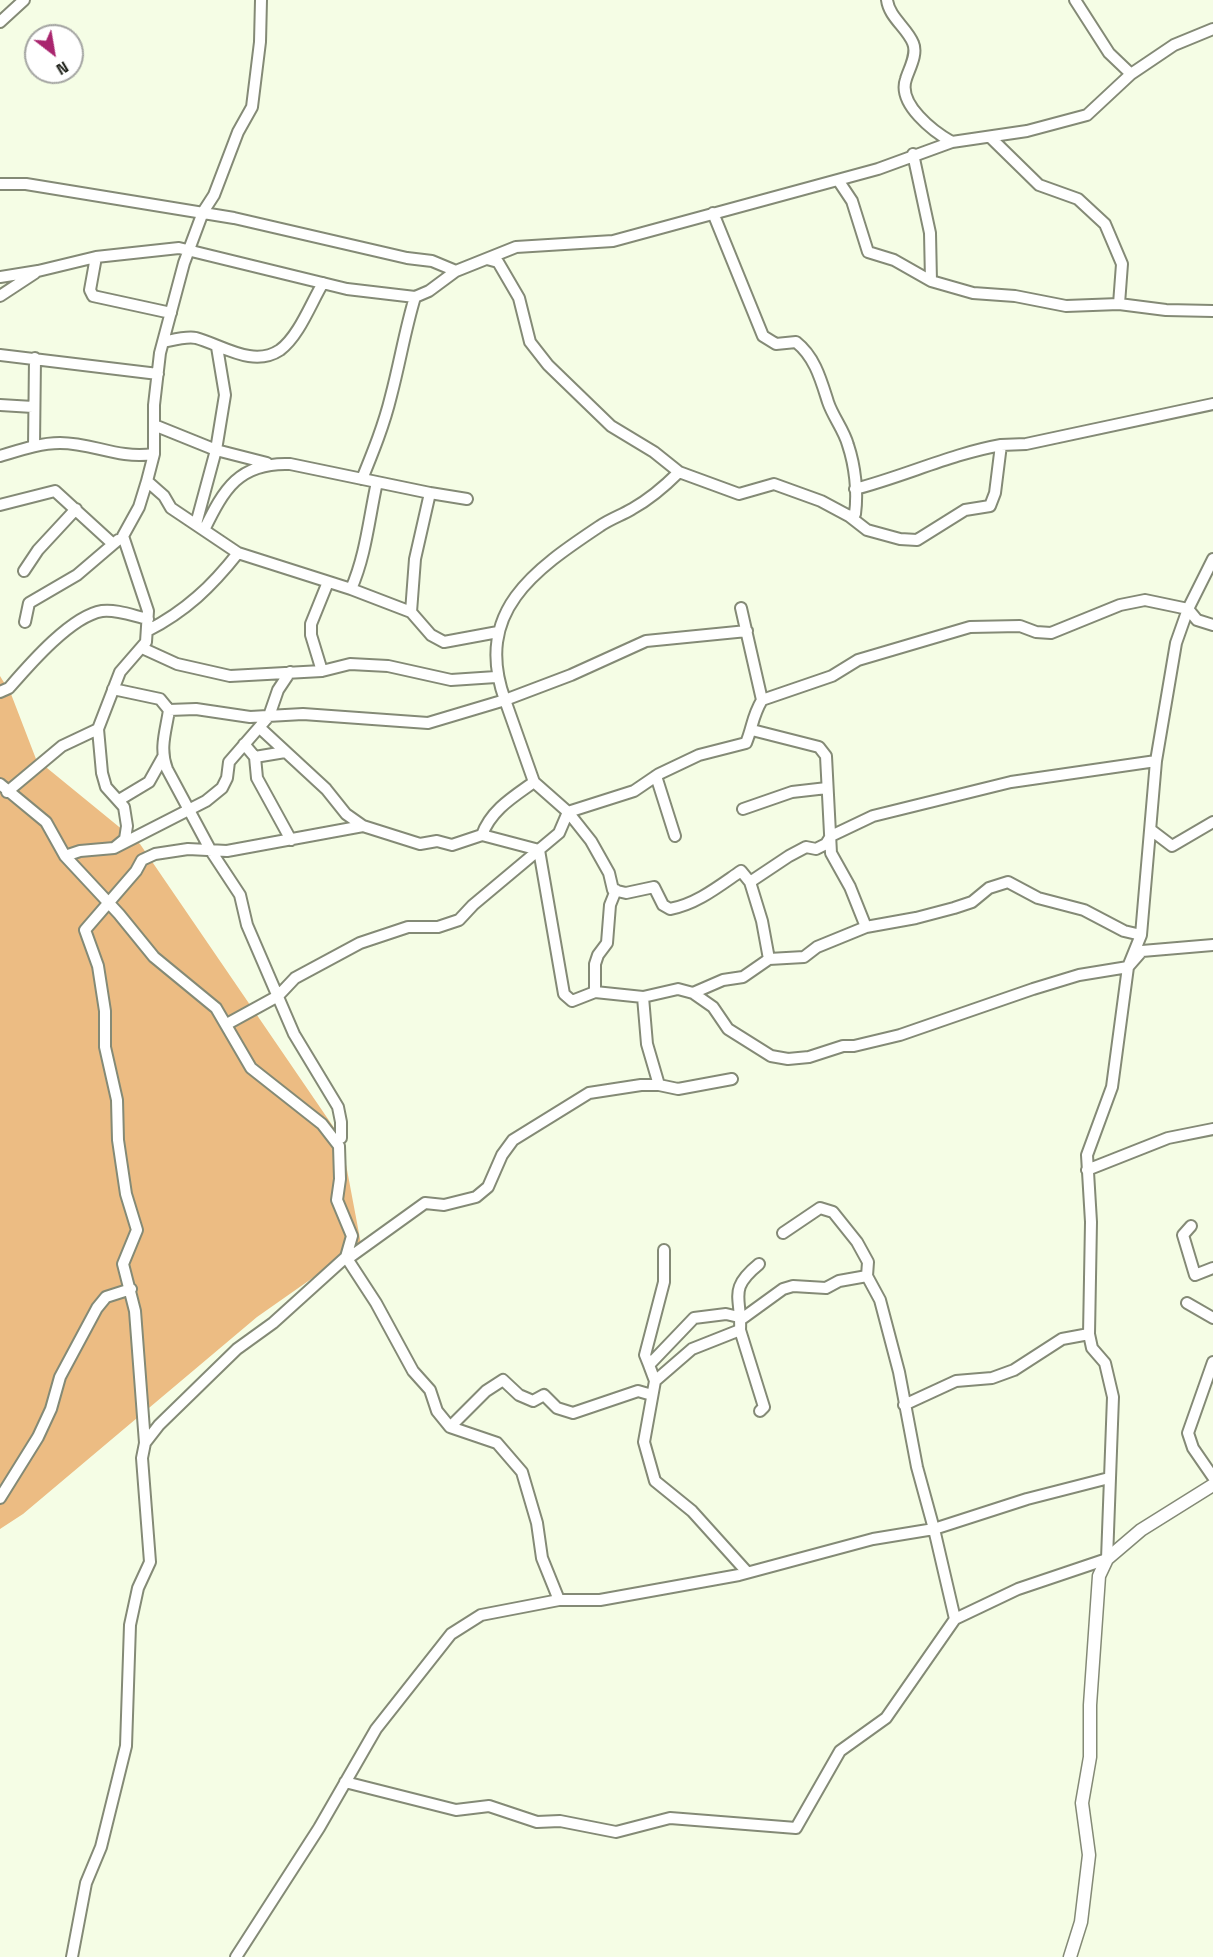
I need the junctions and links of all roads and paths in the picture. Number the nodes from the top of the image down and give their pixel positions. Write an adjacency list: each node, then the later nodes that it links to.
1 (24, 0): 5 (street)
2 (261, 0): 13 (street)
3 (887, 0): 9 (street)
4 (1076, 0): 7 (street)
5 (0, 22)
6 (1213, 29): 7 (street)
7 (1131, 74): 8 (street)
8 (990, 137): 9 (street); 25 (street)
9 (952, 142): 10 (street)
10 (913, 154): 11 (street); 21 (street)
11 (838, 180): 14 (street); 21 (street)
12 (0, 184): 13 (street)
13 (202, 212): 15 (street); 19 (street)
14 (713, 213): 17 (street); 47 (street)
15 (191, 250): 16 (street); 22 (street); 27 (street)
16 (96, 257): 18 (street); 27 (street)
17 (487, 259): 19 (street); 43 (street)
18 (38, 271): 20 (street); 23 (street)
19 (456, 271): 24 (street)
20 (0, 277)
21 (931, 281): 25 (street)
22 (323, 283): 24 (street); 29 (street)
23 (0, 296)
24 (416, 297): 44 (street)
25 (1119, 304): 26 (street)
26 (1213, 311)
27 (171, 313): 28 (street)
28 (163, 342): 29 (street); 32 (street)
29 (217, 347): 39 (street)
30 (0, 355): 31 (street)
31 (35, 358): 32 (street); 35 (street)
32 (158, 374): 36 (street)
33 (1213, 404): 37 (street)
34 (0, 405): 35 (street)
35 (33, 407): 38 (street)
36 (154, 425): 39 (street); 40 (street)
37 (1001, 445): 47 (street); 52 (street)
38 (34, 446): 40 (street); 41 (street)
39 (216, 450): 42 (street); 53 (street)
40 (154, 454): 45 (street)
41 (0, 456)
42 (267, 463): 44 (street); 53 (street)
43 (679, 472): 52 (street); 68 (street)
44 (362, 479): 46 (street)
45 (147, 481): 53 (street); 54 (street)
46 (378, 482): 48 (street); 60 (street)
47 (855, 489): 52 (street)
48 (430, 493): 49 (street); 63 (street)
49 (467, 499)
50 (0, 505): 51 (street)
51 (76, 509): 55 (street); 58 (street)
52 (849, 516)
53 (200, 527): 56 (street)
54 (123, 536): 55 (street); 65 (street)
55 (113, 544): 64 (street)
56 (238, 553): 59 (street); 65 (street)
57 (1213, 559): 62 (street)
58 (24, 571)
59 (328, 582): 60 (street); 70 (street)
60 (351, 589): 63 (street)
61 (741, 608): 67 (street)
62 (1188, 609): 66 (street); 76 (street); 86 (street)
63 (411, 612): 68 (street)
64 (25, 622)
65 (148, 625): 69 (street); 74 (street)
66 (1213, 625)
67 (747, 631): 75 (street); 76 (street)
68 (498, 632): 72 (street)
69 (142, 648): 71 (street); 73 (street)
70 (322, 671): 71 (street); 72 (street)
71 (290, 672): 78 (street)
72 (496, 676): 75 (street)
73 (113, 689): 77 (street); 80 (street)
74 (0, 692)
75 (505, 700): 78 (street); 88 (street)
76 (762, 700): 81 (street)
77 (169, 710): 78 (street); 84 (street)
78 (269, 716): 79 (street)
79 (260, 728): 82 (street); 83 (street)
80 (98, 729): 89 (street); 91 (street)
81 (752, 730): 87 (street); 90 (street)
82 (244, 744): 85 (street); 92 (street)
83 (285, 752): 85 (street); 96 (street)
84 (163, 757): 91 (street); 92 (street)
85 (255, 757): 101 (street)
86 (1156, 761): 97 (street); 100 (street)
87 (656, 776): 94 (street); 99 (street)
88 (534, 782): 94 (street); 98 (street)
89 (4, 788): 105 (street)
90 (827, 788): 93 (street); 100 (street)
91 (119, 800): 102 (street)
92 (189, 808): 102 (street); 104 (street)
93 (743, 809)
94 (568, 812): 103 (street); 107 (street)
95 (1213, 822): 97 (street)
96 (363, 826): 98 (street); 101 (street)
97 (1151, 830): 110 (street)
98 (482, 834): 103 (street)
99 (675, 836)
100 (831, 836): 106 (street); 109 (street)
101 (291, 840): 104 (street)
102 (114, 848): 105 (street)
103 (539, 850): 114 (street); 116 (street)
104 (211, 851): 108 (street); 116 (street)
105 (65, 856): 108 (street)
106 (750, 882): 107 (street); 112 (street)
107 (616, 890): 114 (street)
108 (109, 903): 118 (street); 131 (street)
109 (866, 927): 110 (street); 112 (street)
110 (1141, 934): 113 (street)
111 (1213, 945): 113 (street)
112 (769, 959): 115 (street)
113 (1128, 967): 115 (street); 123 (street)
114 (595, 992): 117 (street)
115 (693, 993): 117 (street)
116 (278, 996): 118 (street); 122 (street)
117 (643, 997): 120 (street)
118 (227, 1024): 127 (street)
119 (732, 1079): 120 (street)
120 (659, 1085): 127 (street)
121 (1213, 1129): 123 (street)
122 (340, 1138)
123 (1086, 1170): 136 (street)
124 (1191, 1226): 129 (street)
125 (783, 1233): 130 (street)
126 (664, 1250): 138 (street)
127 (346, 1257): 143 (street); 144 (street)
128 (759, 1264): 133 (street)
129 (1213, 1268)
130 (867, 1276): 133 (street); 141 (street)
131 (130, 1289): 144 (street); 148 (street)
132 (1187, 1303): 134 (street)
133 (741, 1317): 135 (street); 138 (street)
134 (1213, 1318)
135 (740, 1330): 139 (street); 142 (street)
136 (1089, 1334): 141 (street); 146 (street)
137 (1213, 1362): 145 (street)
138 (649, 1365): 139 (street)
139 (655, 1381): 140 (street)
140 (652, 1395): 143 (street); 151 (street)
141 (904, 1405): 149 (street)
142 (760, 1411)
143 (450, 1427): 152 (street)
144 (145, 1443): 155 (street)
145 (1213, 1477)
146 (1109, 1478): 149 (street); 150 (street)
147 (1213, 1485): 150 (street)
148 (0, 1498)
149 (934, 1529): 151 (street); 153 (street)
150 (1107, 1558): 153 (street); 157 (street)
151 (747, 1572): 152 (street)
152 (559, 1600): 154 (street)
153 (955, 1619): 154 (street)
154 (345, 1782): 156 (street)
155 (72, 1957)
156 (236, 1957)
157 (1070, 1957)

